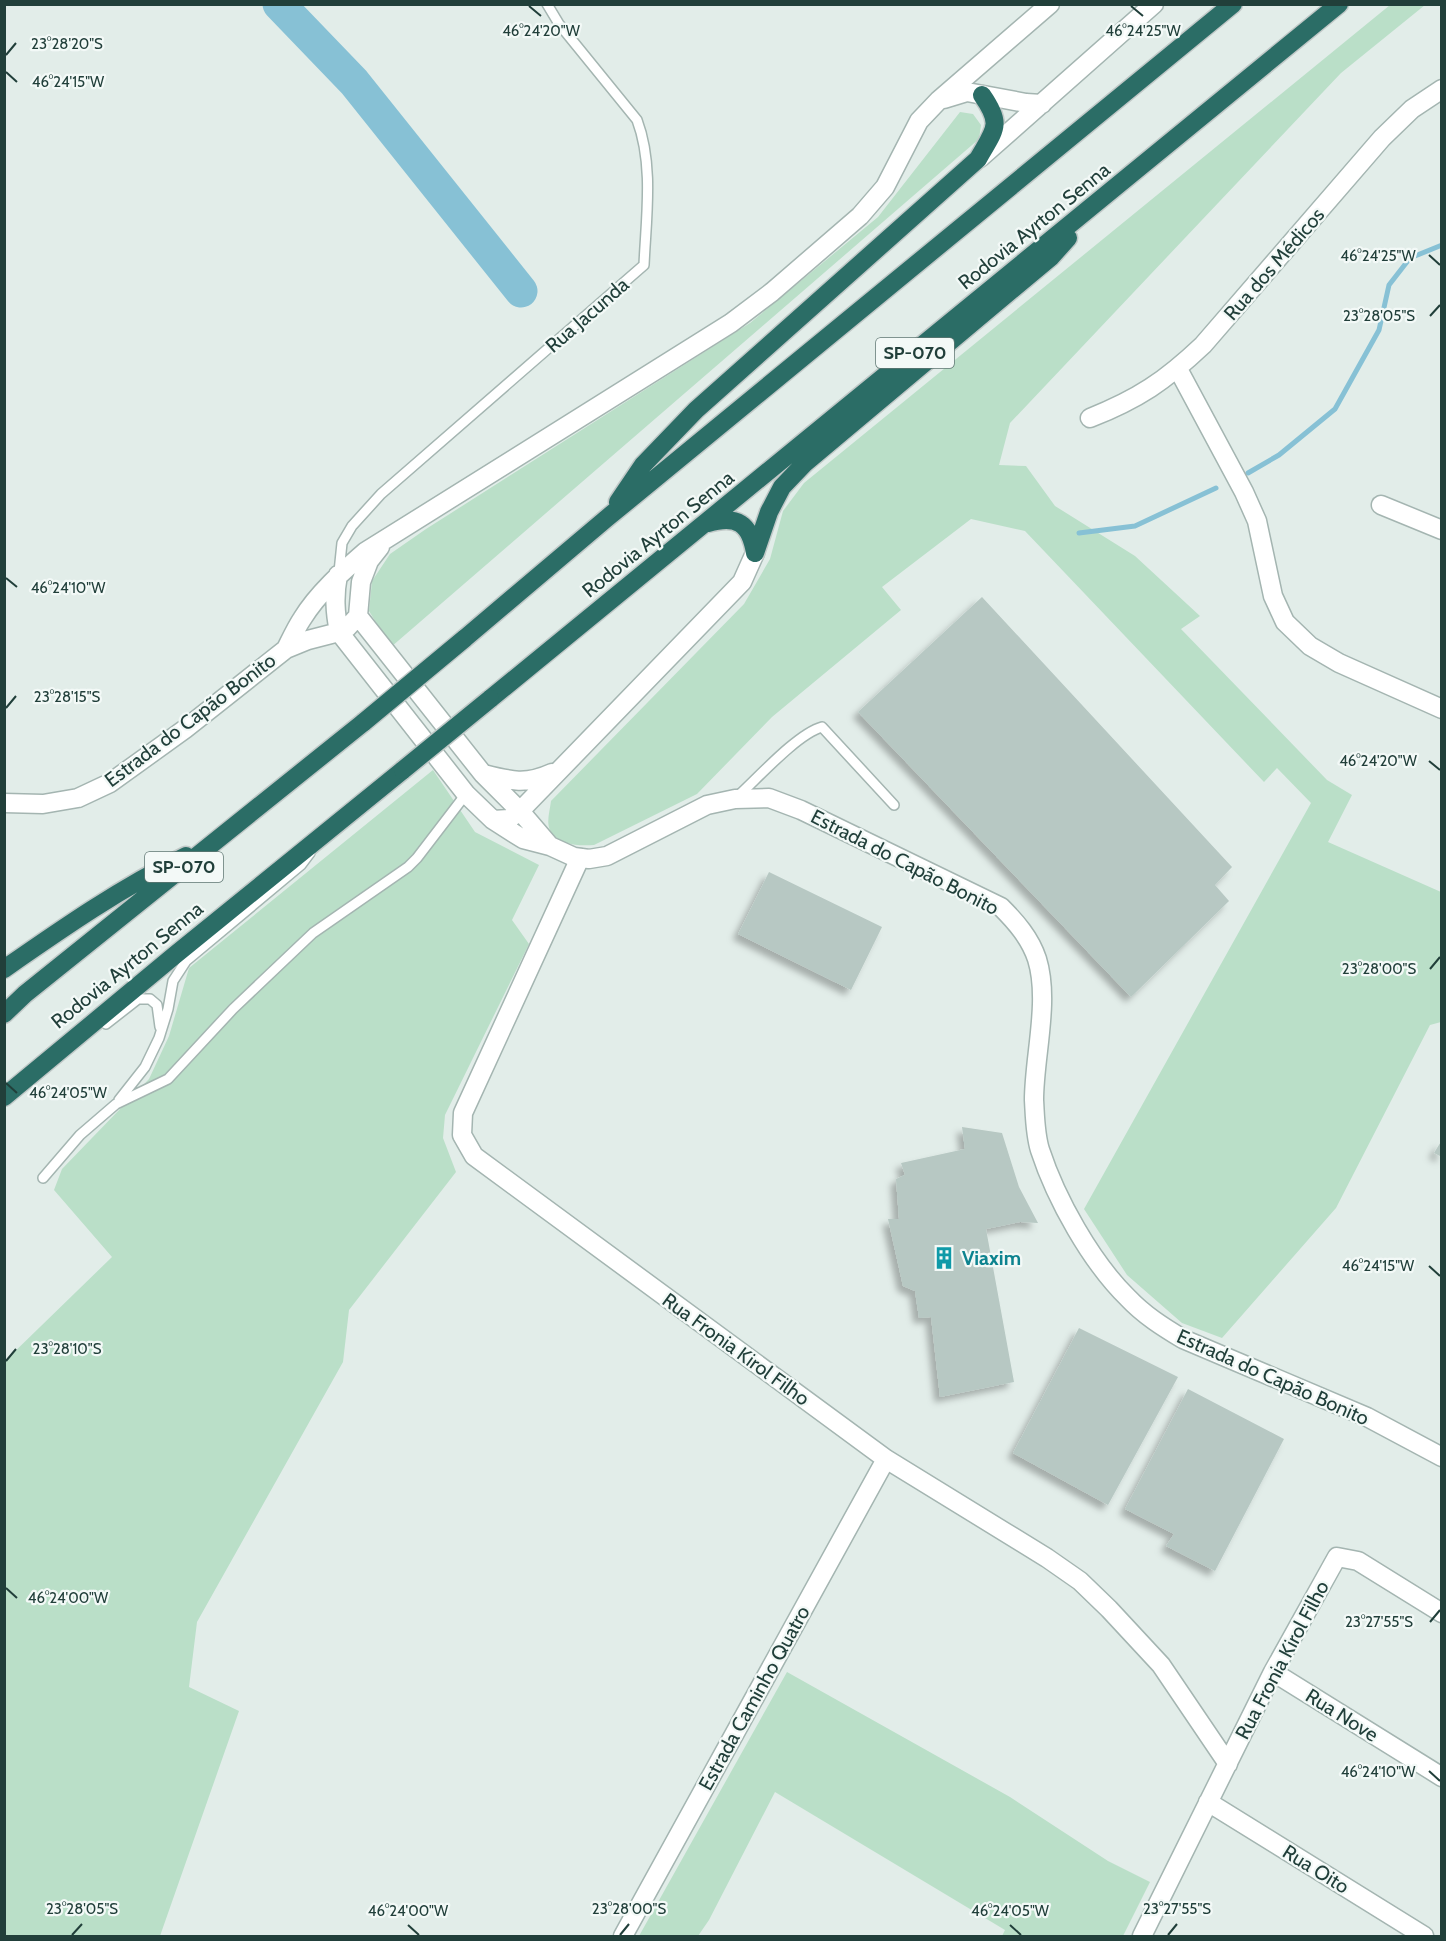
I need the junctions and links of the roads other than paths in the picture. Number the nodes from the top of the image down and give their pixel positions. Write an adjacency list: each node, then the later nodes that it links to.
1 (547, 4): 20 (lane, Rua Jacunda)
2 (1050, 4): 8 (street)
3 (1154, 4): 9 (street)
4 (1233, 4): 15 (highway, Rodovia Ayrton Senna / SP-070)
5 (1339, 4): 11 (highway, Rodovia Ayrton Senna / SP-070)
6 (1442, 89): 12 (street, Rua dos Médicos)
7 (982, 94): 8 (street); 9 (street); 10 (highway)
8 (939, 100): 18 (street)
9 (1042, 104): 10 (street)
10 (978, 159): 15 (highway)
11 (1099, 201): 16 (highway, Rodovia Ayrton Senna / SP-070); 19 (highway)
12 (1178, 369): 13 (street, Rua dos Médicos); 24 (street)
13 (1090, 418)
14 (1381, 505): 17 (street)
15 (607, 518): 34 (highway, Rodovia Ayrton Senna / SP-070, bridge)
16 (706, 523): 19 (highway); 33 (highway, Rodovia Ayrton Senna / SP-070, bridge)
17 (1442, 530)
18 (389, 537): 20 (street); 21 (street)
19 (755, 553): 25 (street)
20 (338, 575): 22 (street); 23 (street)
21 (358, 616): 22 (street, Estrada do Capão Bonito); 26 (street, Estrada do Capão Bonito)
22 (339, 632): 23 (street, Estrada do Capão Bonito); 27 (street, Estrada do Capão Bonito)
23 (286, 649): 29 (street, Estrada do Capão Bonito)
24 (1442, 709)
25 (559, 769): 26 (street); 31 (street)
26 (483, 774): 31 (street, Estrada do Capão Bonito)
27 (466, 794): 32 (street, Estrada do Capão Bonito); 42 (lane)
28 (735, 799): 30 (lane); 36 (street, Estrada do Capão Bonito); 44 (street, Estrada do Capão Bonito)
29 (4, 803)
30 (894, 805)
31 (520, 811): 32 (street); 35 (street, Estrada do Capão Bonito)
32 (493, 820): 35 (street, Estrada do Capão Bonito)
33 (321, 836): 39 (lane); 40 (highway, Rodovia Ayrton Senna / SP-070)
34 (217, 840): 37 (highway); 38 (highway, Rodovia Ayrton Senna / SP-070)
35 (550, 846): 36 (street, Estrada do Capão Bonito)
36 (580, 858): 45 (street, Rua Fronia Kirol Filho)
37 (4, 969)
38 (4, 1014)
39 (161, 1030): 40 (lane); 42 (lane)
40 (29, 1075): 41 (highway, Rodovia Ayrton Senna / SP-070)
41 (4, 1097)
42 (116, 1104): 43 (lane)
43 (43, 1178)
44 (1442, 1457)
45 (886, 1459): 48 (street, Rua Fronia Kirol Filho); 52 (street, Estrada Caminho Quatro)
46 (1442, 1613): 47 (street, Rua Fronia Kirol Filho)
47 (1273, 1672): 48 (street, Rua Fronia Kirol Filho); 49 (street, Rua Nove)
48 (1228, 1764): 50 (street, Rua Fronia Kirol Filho)
49 (1442, 1777)
50 (1208, 1802): 51 (street, Rua Fronia Kirol Filho); 53 (street, Rua Oito)
51 (1147, 1934)
52 (622, 1936)
53 (1424, 1936)

